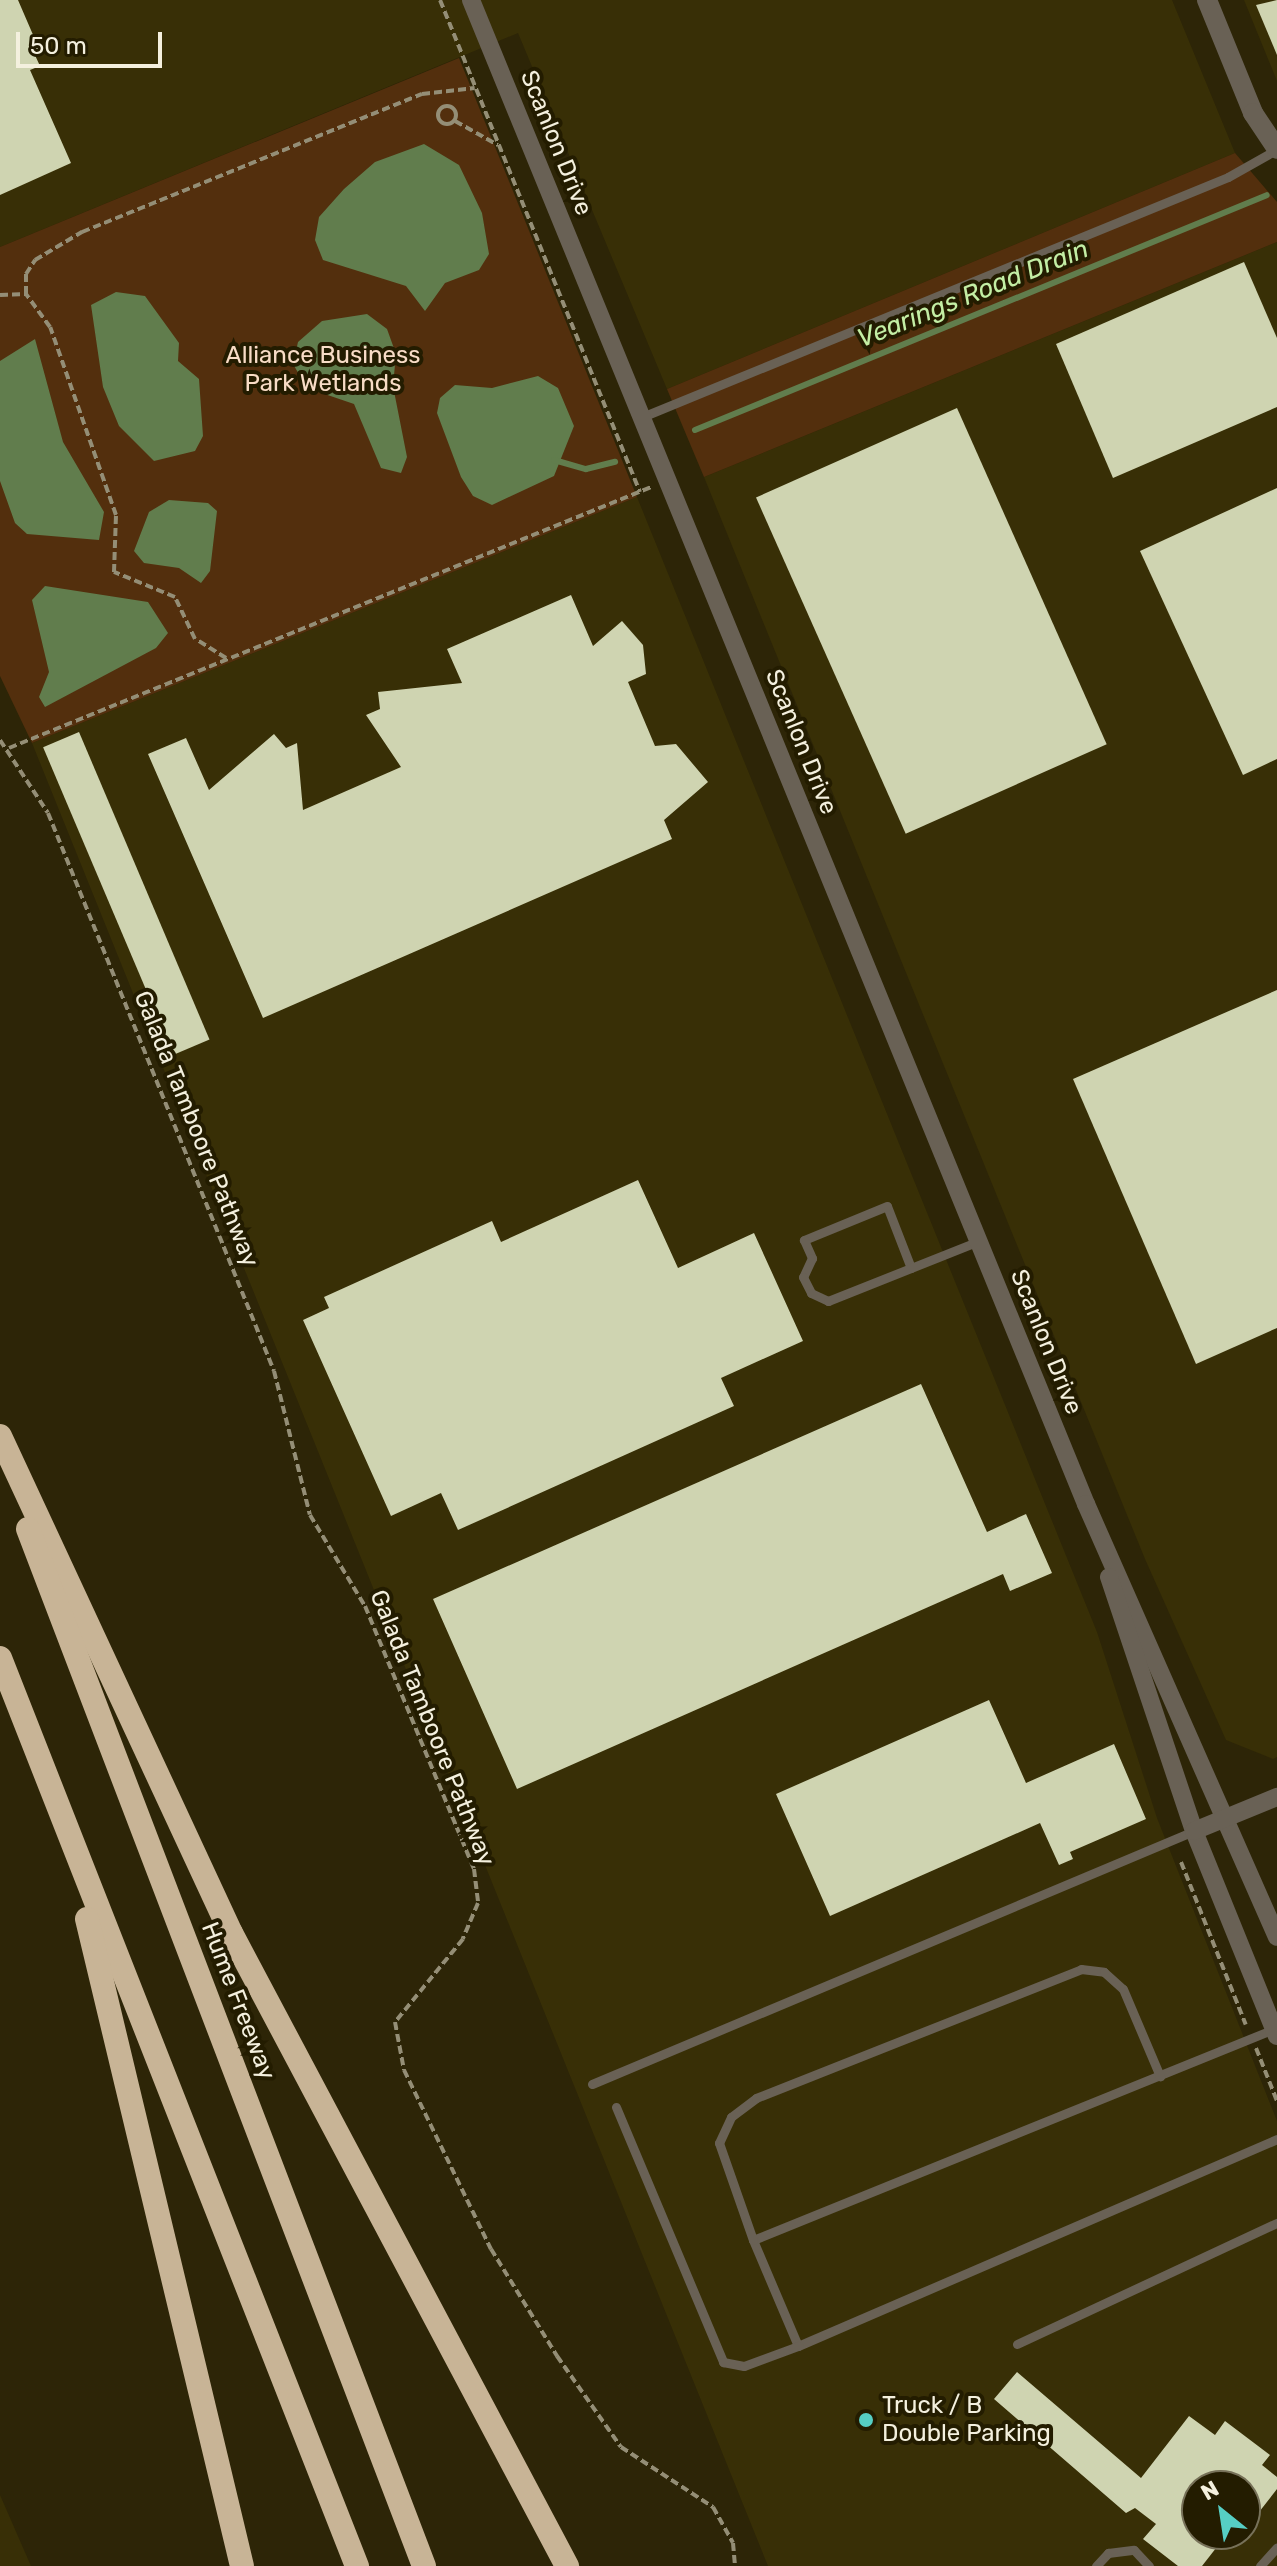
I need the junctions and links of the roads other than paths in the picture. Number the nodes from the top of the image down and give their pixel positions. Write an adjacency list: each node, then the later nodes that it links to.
1 (1207, 0): 3 (street)
2 (476, 2): 4 (street, Scanlon Drive)
3 (1277, 149): 4 (lane)
4 (642, 417): 5 (street, Scanlon Drive)
5 (979, 1241): 6 (lane); 9 (street, Scanlon Drive)
6 (911, 1268): 6 (lane)
7 (0, 1436): 26 (highway)
8 (0, 1455): 29 (highway, Hume Freeway)
9 (1086, 1504): 12 (street, Scanlon Drive); 14 (street, Scanlon Drive)
10 (0, 1658): 13 (highway)
11 (1277, 1797): 12 (street)
12 (1228, 1817): 14 (street); 15 (street, Scanlon Drive)
13 (66, 1830): 27 (highway); 28 (highway)
14 (1194, 1831): 16 (street, Scanlon Drive); 18 (lane)
15 (1277, 1937)
16 (1276, 2032): 17 (lane)
17 (1160, 2076): 22 (lane); 22 (lane)
18 (592, 2084)
19 (616, 2107): 24 (lane)
20 (1277, 2139): 24 (lane)
21 (1277, 2223): 23 (lane)
22 (753, 2240): 24 (lane)
23 (1017, 2344)
24 (798, 2346)
25 (1277, 2547): 32 (lane)
26 (567, 2565)
27 (242, 2566)
28 (357, 2566)
29 (424, 2566)
30 (1096, 2566): 31 (lane)
31 (1149, 2566)
32 (1260, 2566)

